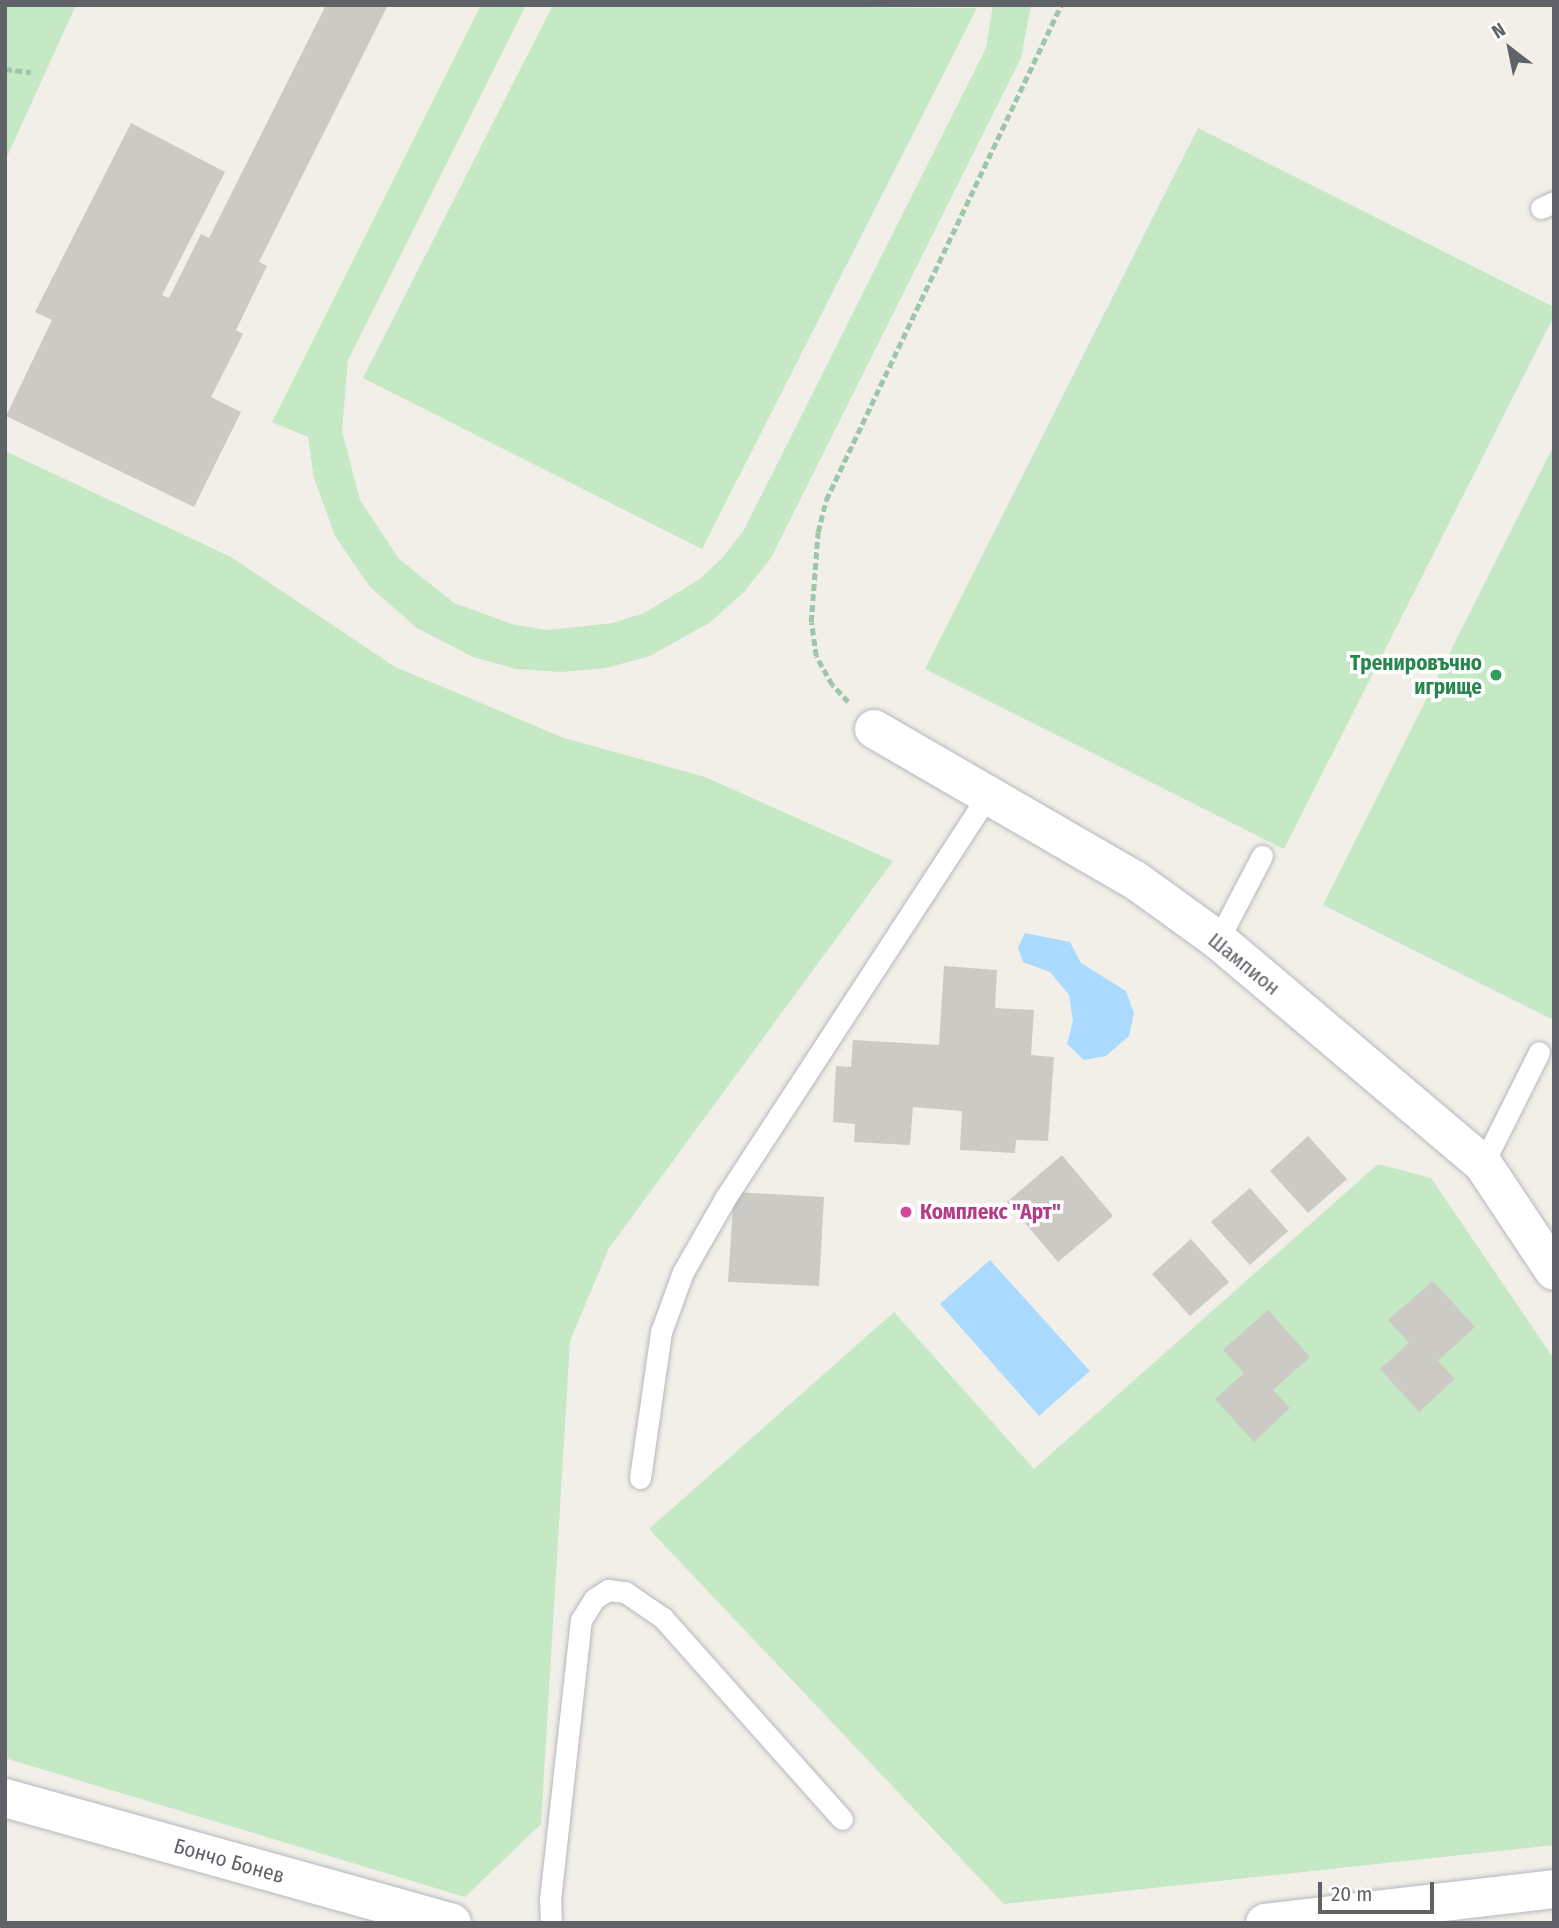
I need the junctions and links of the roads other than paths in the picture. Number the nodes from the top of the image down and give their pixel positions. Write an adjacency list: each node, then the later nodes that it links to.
1 (874, 729): 2 (street, Шампион)
2 (989, 793): 4 (street, Шампион); 8 (lane)
3 (1262, 856): 4 (lane)
4 (1217, 940): 6 (street, Шампион)
5 (1539, 1052): 6 (lane)
6 (1483, 1164): 7 (street, Шампион)
7 (1554, 1271)
8 (640, 1478)
9 (5, 1798): 12 (street, Бончо Бонев)
10 (842, 1819): 14 (lane)
11 (1554, 1889): 15 (street)
12 (388, 1914): 13 (street, Бончо Бонев)
13 (452, 1923)
14 (551, 1923)
15 (1265, 1923)

